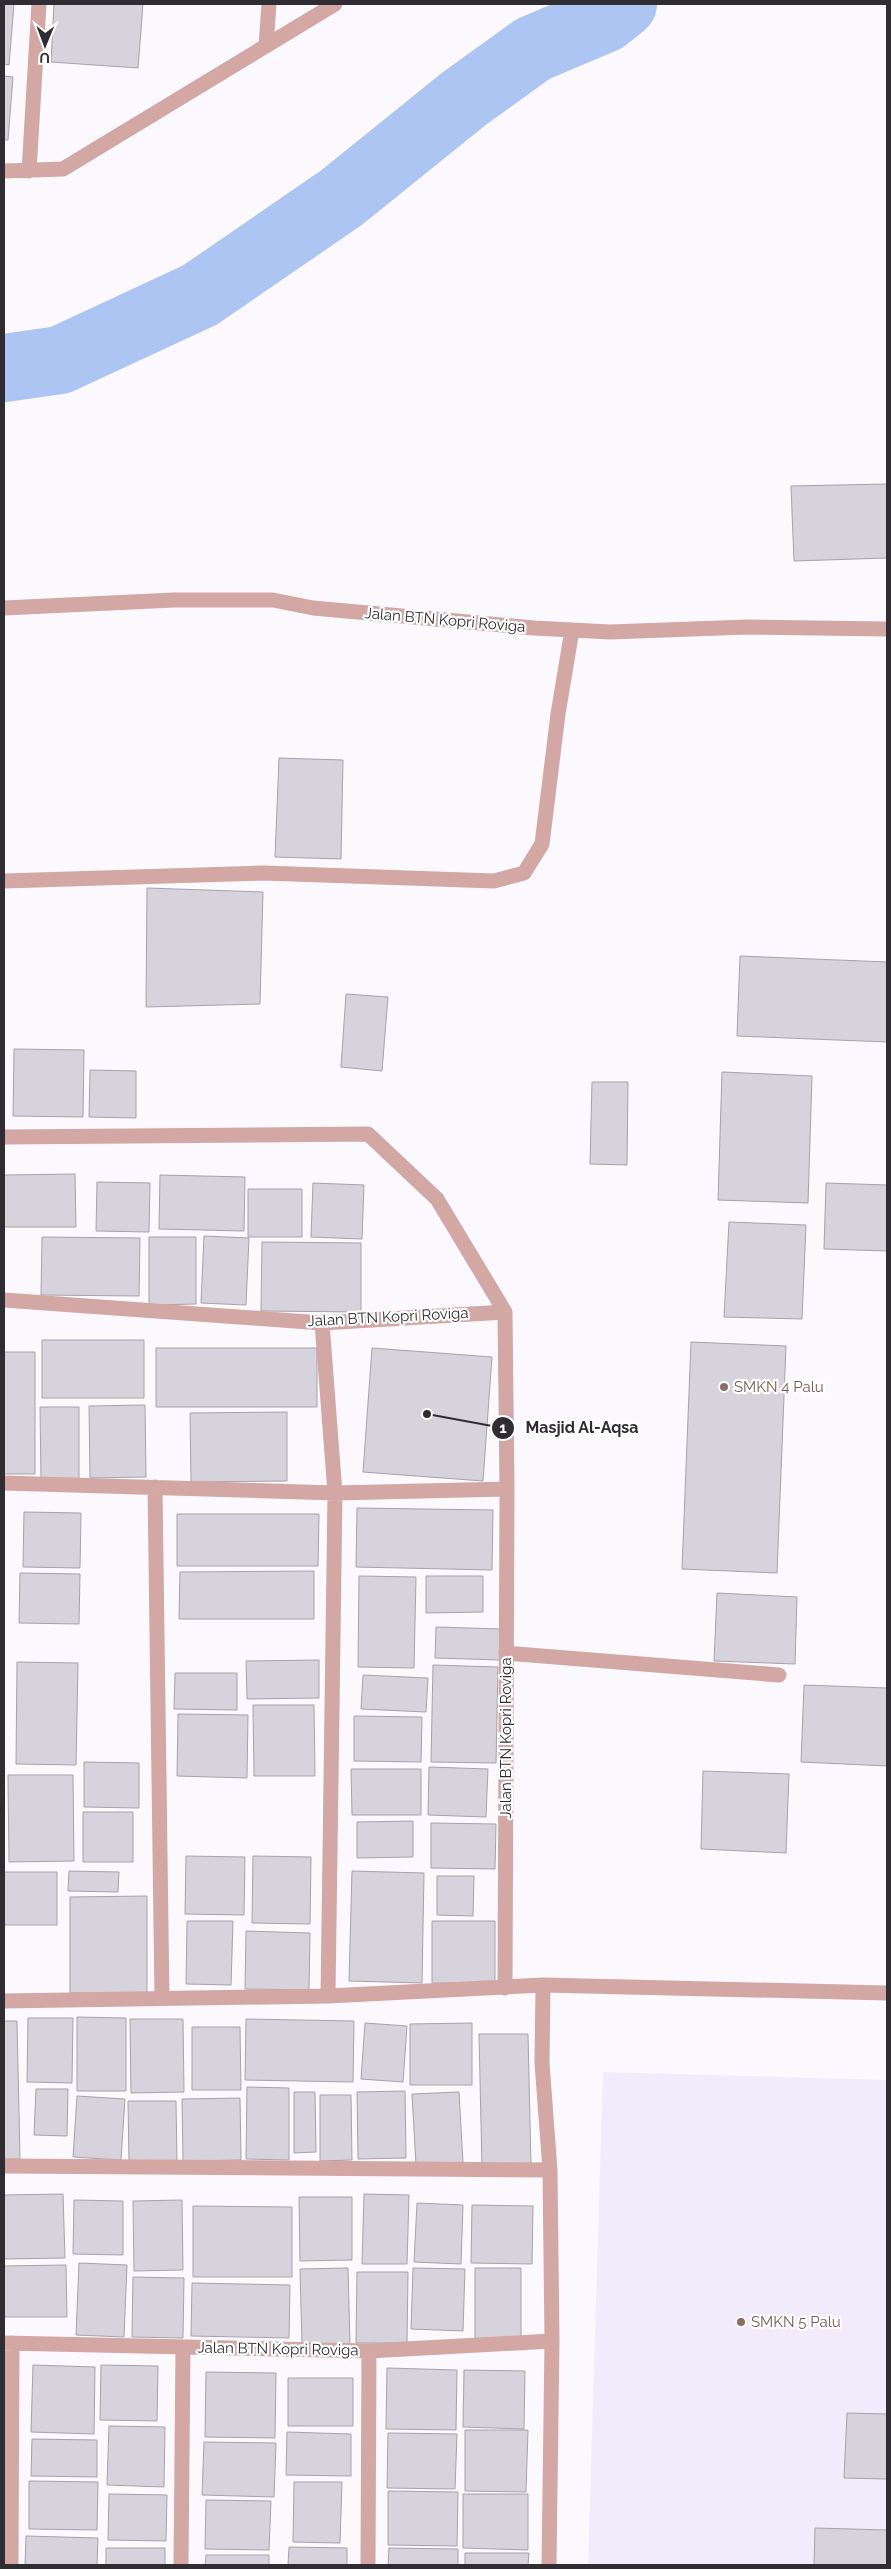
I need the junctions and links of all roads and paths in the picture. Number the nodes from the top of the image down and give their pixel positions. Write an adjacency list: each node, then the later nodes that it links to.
1 (39, 4): 6 (street)
2 (268, 4): 4 (street)
3 (335, 4): 4 (street)
4 (266, 46): 6 (street)
5 (4, 171): 6 (street)
6 (29, 171)
7 (4, 608): 9 (street, Jalan BTN Kopri Roviga)
8 (887, 629): 9 (street, Jalan BTN Kopri Roviga)
9 (572, 630): 10 (street)
10 (4, 881)
11 (4, 1137): 13 (street)
12 (4, 1300): 14 (street, Jalan BTN Kopri Roviga)
13 (505, 1312): 14 (street, Jalan BTN Kopri Roviga); 17 (street, Jalan BTN Kopri Roviga)
14 (322, 1323): 18 (street)
15 (4, 1482): 16 (street)
16 (155, 1487): 18 (street); 25 (street)
17 (507, 1488): 18 (street); 19 (street, Jalan BTN Kopri Roviga)
18 (335, 1493): 24 (street)
19 (506, 1653): 20 (street); 22 (street, Jalan BTN Kopri Roviga)
20 (779, 1674)
21 (543, 1985): 22 (street); 23 (street); 28 (street)
22 (505, 1988): 24 (street)
23 (887, 1993)
24 (328, 1996): 25 (street)
25 (162, 1998): 26 (street)
26 (4, 2001)
27 (4, 2166): 28 (street)
28 (550, 2170): 29 (street)
29 (552, 2342): 32 (street, Jalan BTN Kopri Roviga); 36 (street)
30 (8, 2343): 31 (street, Jalan BTN Kopri Roviga); 33 (street)
31 (183, 2347): 32 (street, Jalan BTN Kopri Roviga); 34 (street)
32 (369, 2351): 35 (street)
33 (11, 2565)
34 (181, 2565)
35 (368, 2565)
36 (549, 2565)

